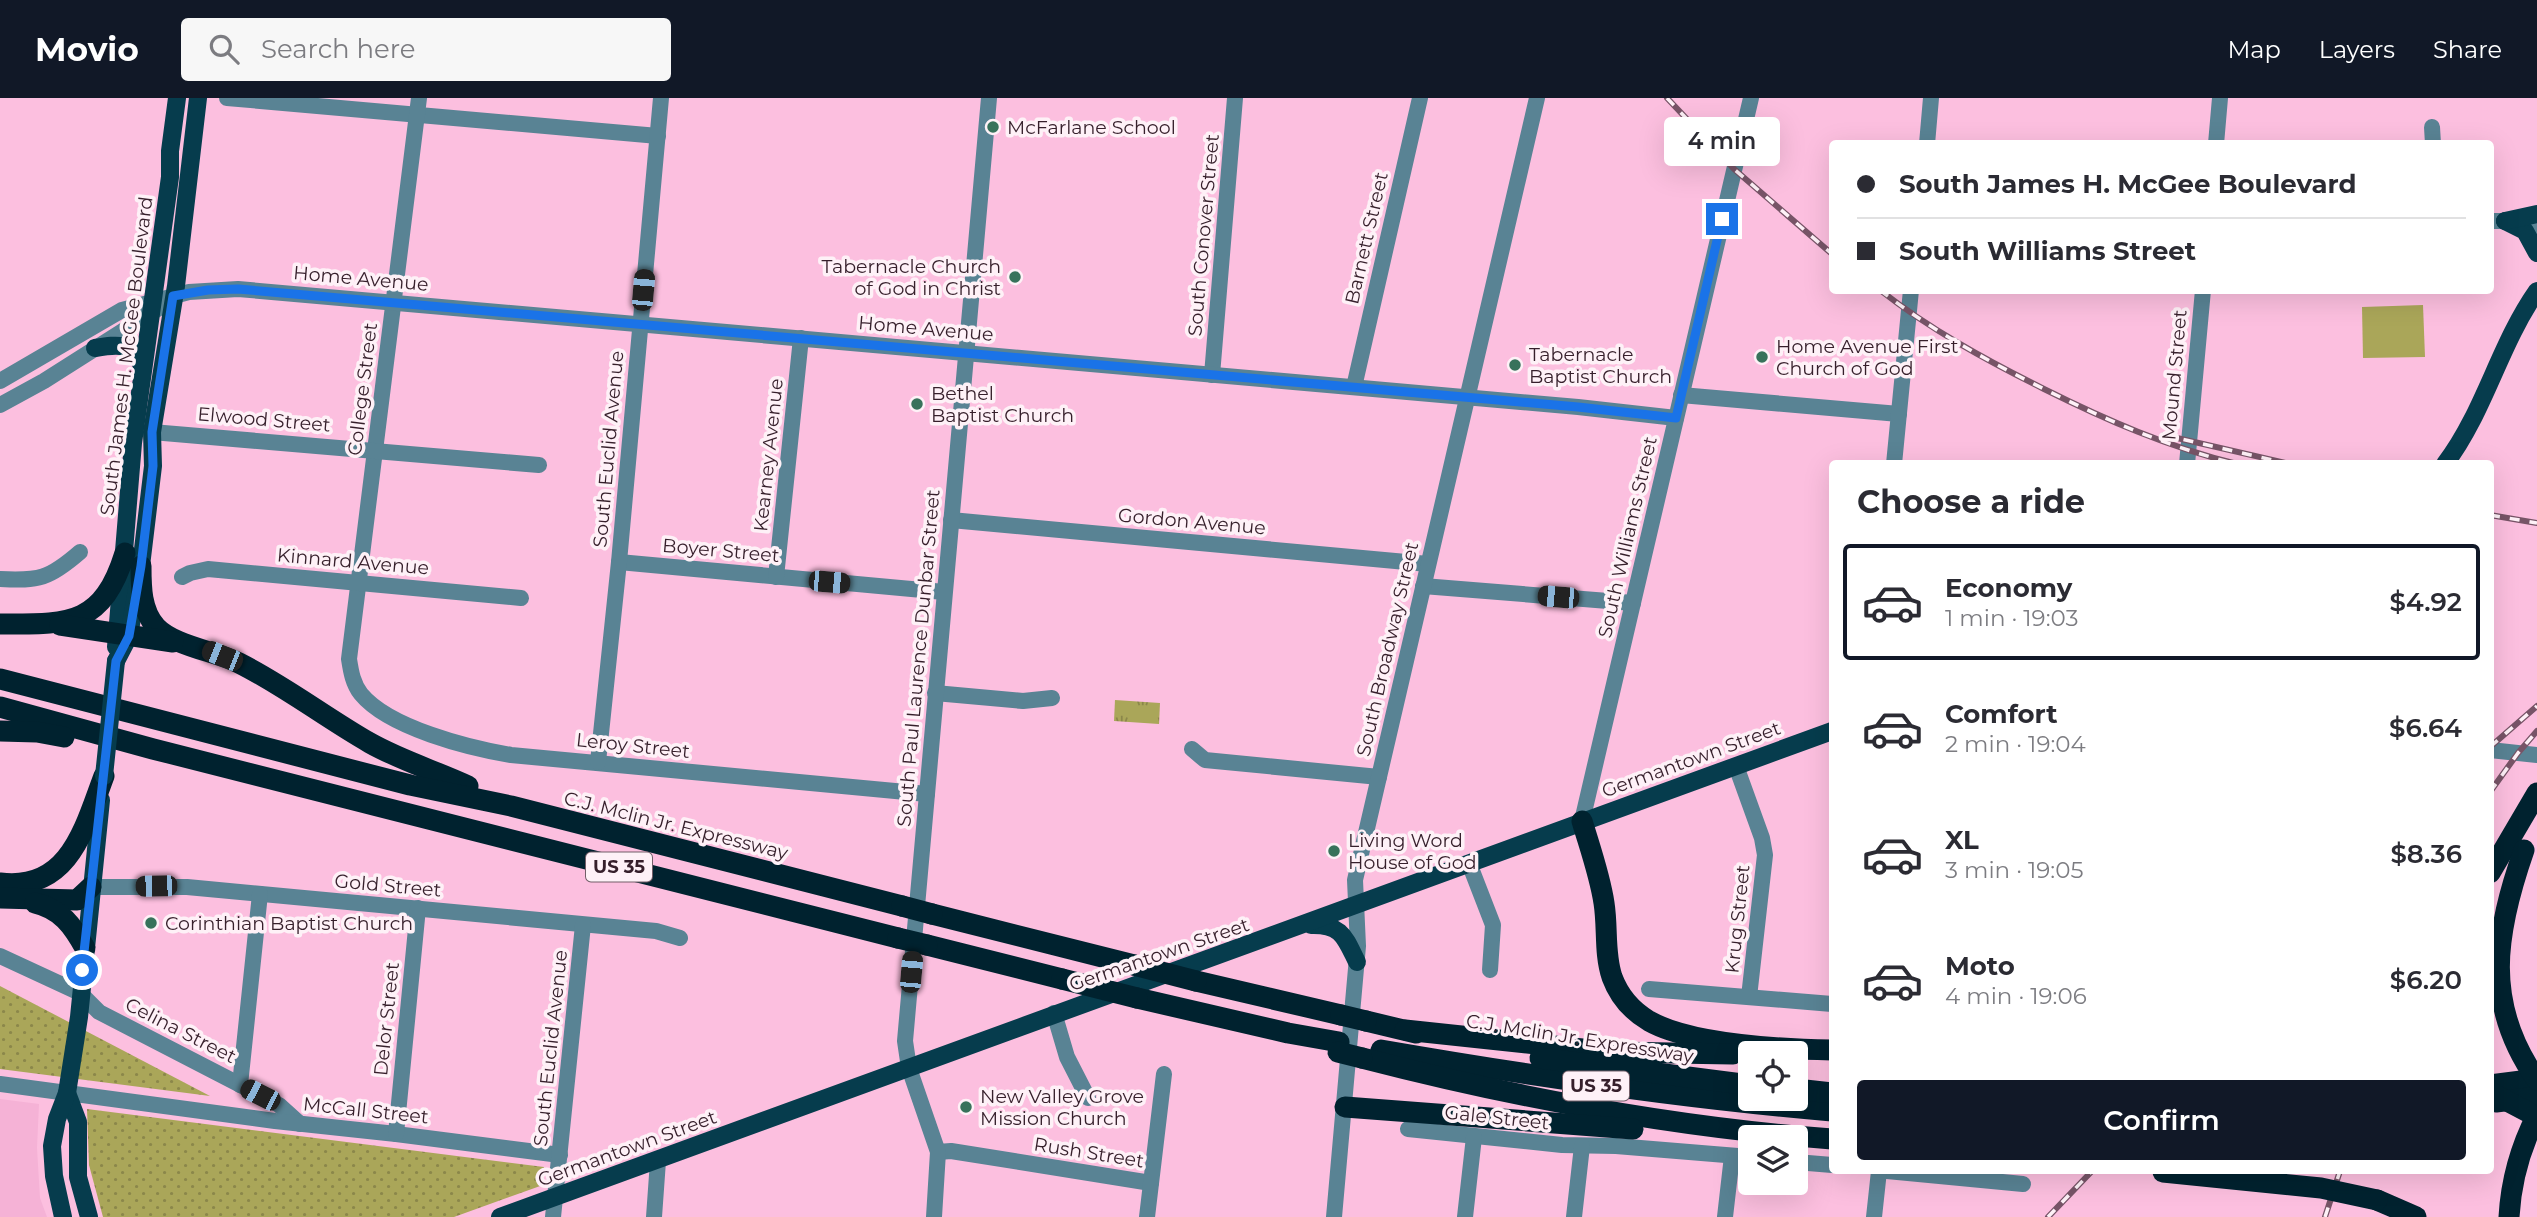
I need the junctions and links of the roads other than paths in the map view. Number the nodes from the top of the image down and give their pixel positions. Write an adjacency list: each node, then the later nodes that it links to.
1 (177, 98): 27 (main road, South James H. McGee Boulevard)
2 (198, 98): 25 (main road, South James H. McGee Boulevard)
3 (227, 98): 13 (street)
4 (419, 98): 13 (street, College Street)
5 (661, 98): 14 (street, South Euclid Avenue)
6 (989, 98): 31 (street, South Paul Laurence Dunbar Street)
7 (1235, 98): 33 (street, South Conover Street)
8 (1420, 98): 35 (street, Barnett Street)
9 (1537, 98): 37 (street, South Broadway Street)
10 (1751, 98): 36 (street, South Williams Street)
11 (1931, 98): 15 (street)
12 (2220, 98): 16 (street)
13 (417, 115): 14 (street); 26 (street, College Street)
14 (658, 136): 28 (street, South Euclid Avenue)
15 (1927, 140)
16 (2216, 140)
17 (2537, 214): 18 (main road)
18 (2498, 221): 19 (street); 20 (main road)
19 (2537, 228)
20 (2537, 253)
21 (2537, 276): 24 (main road)
22 (1910, 294): 39 (street)
23 (2203, 294): 44 (street, Mound Street)
24 (2534, 295): 45 (main road)
25 (173, 296): 26 (street, Home Avenue); 27 (street); 41 (main road, South James H. McGee Boulevard)
26 (394, 302): 28 (street, Home Avenue); 42 (street, College Street)
27 (151, 309): 30 (street); 32 (main road, South James H. McGee Boulevard); 34 (street)
28 (640, 323): 29 (street, Home Avenue); 50 (street, South Euclid Avenue)
29 (801, 338): 31 (street, Home Avenue); 53 (street, Kearney Avenue)
30 (95, 348): 32 (main road); 38 (street)
31 (965, 353): 33 (street, Home Avenue); 47 (street, South Paul Laurence Dunbar Street)
32 (142, 368): 49 (main road, South James H. McGee Boulevard)
33 (1212, 375): 35 (street, Home Avenue)
34 (0, 381)
35 (1354, 387): 37 (street, Home Avenue)
36 (1681, 395): 39 (street); 40 (street, South Williams Street)
37 (1467, 397): 40 (street, Home Avenue); 51 (street, South Broadway Street)
38 (0, 405)
39 (1899, 414): 43 (street)
40 (1676, 418): 59 (street, South Williams Street)
41 (152, 432): 42 (street, Elwood Street); 49 (main road, South James H. McGee Boulevard)
42 (376, 451): 46 (street, Elwood Street); 55 (street, College Street)
43 (1894, 460)
44 (2187, 460)
45 (2448, 460)
46 (539, 465)
47 (951, 520): 51 (street, Gordon Avenue); 57 (street, South Paul Laurence Dunbar Street)
48 (80, 552): 54 (street)
49 (133, 560): 61 (highway); 62 (main road, South James H. McGee Boulevard); 63 (highway)
50 (619, 562): 53 (street, Boyer Street); 75 (street, South Euclid Avenue)
51 (1428, 564): 56 (street, South Broadway Street)
52 (182, 577): 55 (street, Kinnard Avenue)
53 (776, 577): 57 (street, Boyer Street)
54 (0, 579)
55 (360, 582): 58 (street, Kinnard Avenue); 65 (street, College Street)
56 (1423, 586): 59 (street); 78 (street, South Broadway Street)
57 (944, 592): 66 (street, South Paul Laurence Dunbar Street)
58 (521, 598)
59 (1633, 603): 83 (street, South Williams Street)
60 (0, 624): 61 (highway)
61 (54, 624): 62 (highway)
62 (122, 635): 63 (highway); 77 (main road, South James H. McGee Boulevard, bridge)
63 (184, 643): 81 (highway)
64 (0, 680): 81 (highway, C.J. Mclin Jr. Expressway / US 35)
65 (355, 684): 75 (street, Leroy Street)
66 (935, 693): 67 (street); 80 (street, South Paul Laurence Dunbar Street)
67 (1052, 698)
68 (0, 707): 73 (highway, US 35)
69 (0, 731): 73 (highway)
70 (1829, 732): 76 (main road, Germantown Street)
71 (1192, 749): 78 (street)
72 (2494, 750): 74 (street)
73 (164, 751): 108 (highway, US 35, bridge)
74 (2537, 755)
75 (598, 762): 80 (street, Leroy Street)
76 (1736, 766): 83 (main road, Germantown Street); 102 (street, Krug Street)
77 (104, 776): 87 (main road, South James H. McGee Boulevard); 88 (highway)
78 (1379, 777): 91 (street, South Broadway Street)
79 (2537, 793): 84 (highway)
80 (927, 794): 109 (street, South Paul Laurence Dunbar Street)
81 (511, 806): 105 (highway, C.J. Mclin Jr. Expressway / US 35, bridge)
82 (2537, 817): 84 (highway)
83 (1582, 821): 85 (main road, Germantown Street); 106 (highway)
84 (2517, 847): 86 (highway); 111 (highway, bridge)
85 (1469, 863): 91 (main road, Germantown Street); 99 (street)
86 (2494, 869)
87 (91, 887): 88 (highway); 89 (street, Gold Street); 90 (highway); 96 (main road, South James H. McGee Boulevard)
88 (3, 888): 90 (highway)
89 (260, 894): 92 (street, Gold Street); 115 (street)
90 (23, 900): 96 (highway)
91 (1358, 904): 94 (main road, Germantown Street); 98 (street, South Broadway Street)
92 (418, 908): 93 (street, Gold Street); 131 (street, Delor Street)
93 (583, 925): 95 (street, Gold Street); 137 (street, South Euclid Avenue)
94 (1304, 925): 98 (main road); 104 (main road, Germantown Street)
95 (680, 938)
96 (85, 948): 101 (main road, South James H. McGee Boulevard)
97 (0, 956): 101 (street, Celina Street)
98 (1357, 962): 124 (street, South Broadway Street)
99 (1490, 970)
100 (1649, 989): 102 (street)
101 (80, 993): 115 (street, Celina Street); 117 (main road, South James H. McGee Boulevard)
102 (1749, 997): 103 (street)
103 (1829, 1004)
104 (1054, 1013): 109 (main road, Germantown Street); 121 (street)
105 (1405, 1030): 106 (highway); 112 (highway, C.J. Mclin Jr. Expressway / US 35)
106 (1809, 1050): 107 (highway)
107 (1829, 1050)
108 (1362, 1052): 125 (highway, US 35); 130 (highway)
109 (909, 1068): 136 (street, South Paul Laurence Dunbar Street); 140 (main road, Germantown Street)
110 (1164, 1073): 146 (street)
111 (2537, 1078): 114 (highway); 122 (highway, bridge)
112 (1738, 1083)
113 (0, 1084): 117 (street, McCall Street)
114 (2494, 1084)
115 (240, 1085): 127 (street, Celina Street)
116 (1808, 1090): 118 (highway)
117 (67, 1093): 127 (street, McCall Street); 149 (main road, South James H. McGee Boulevard); 150 (main road, South James H. McGee Boulevard)
118 (1829, 1093)
119 (2494, 1094): 126 (highway, bridge)
120 (2537, 1097): 123 (highway)
121 (1088, 1098)
122 (2494, 1100)
123 (2494, 1102)
124 (1345, 1107): 129 (highway); 156 (street, South Broadway Street)
125 (1829, 1111)
126 (2537, 1116): 162 (highway)
127 (300, 1124): 131 (street, McCall Street)
128 (1408, 1129): 132 (street, Gale Street)
129 (1738, 1131)
130 (1738, 1131)
131 (396, 1134): 137 (street, McCall Street)
132 (1474, 1137): 135 (street, Gale Street); 157 (street)
133 (1808, 1137): 134 (highway)
134 (1829, 1139)
135 (1582, 1146): 138 (street, Gale Street); 158 (street)
136 (938, 1152): 146 (street, Rush Street); 154 (street, South Paul Laurence Dunbar Street)
137 (560, 1155): 148 (street, South Euclid Avenue)
138 (1732, 1156): 139 (street); 159 (street)
139 (1738, 1156)
140 (658, 1161): 148 (main road, Germantown Street); 153 (street)
141 (1808, 1163): 142 (street)
142 (1829, 1165)
143 (1879, 1174): 160 (street)
144 (1919, 1174): 147 (street)
145 (2183, 1174): 161 (highway, bridge)
146 (1151, 1183): 155 (street)
147 (2023, 1184)
148 (555, 1196): 151 (main road, Germantown Street); 152 (street, South Euclid Avenue)
149 (64, 1217)
150 (89, 1217)
151 (500, 1217)
152 (553, 1217)
153 (654, 1217)
154 (934, 1217)
155 (1147, 1217)
156 (1334, 1217)
157 (1465, 1217)
158 (1574, 1217)
159 (1725, 1217)
160 (1874, 1217)
161 (2416, 1217)
162 (2509, 1217)

